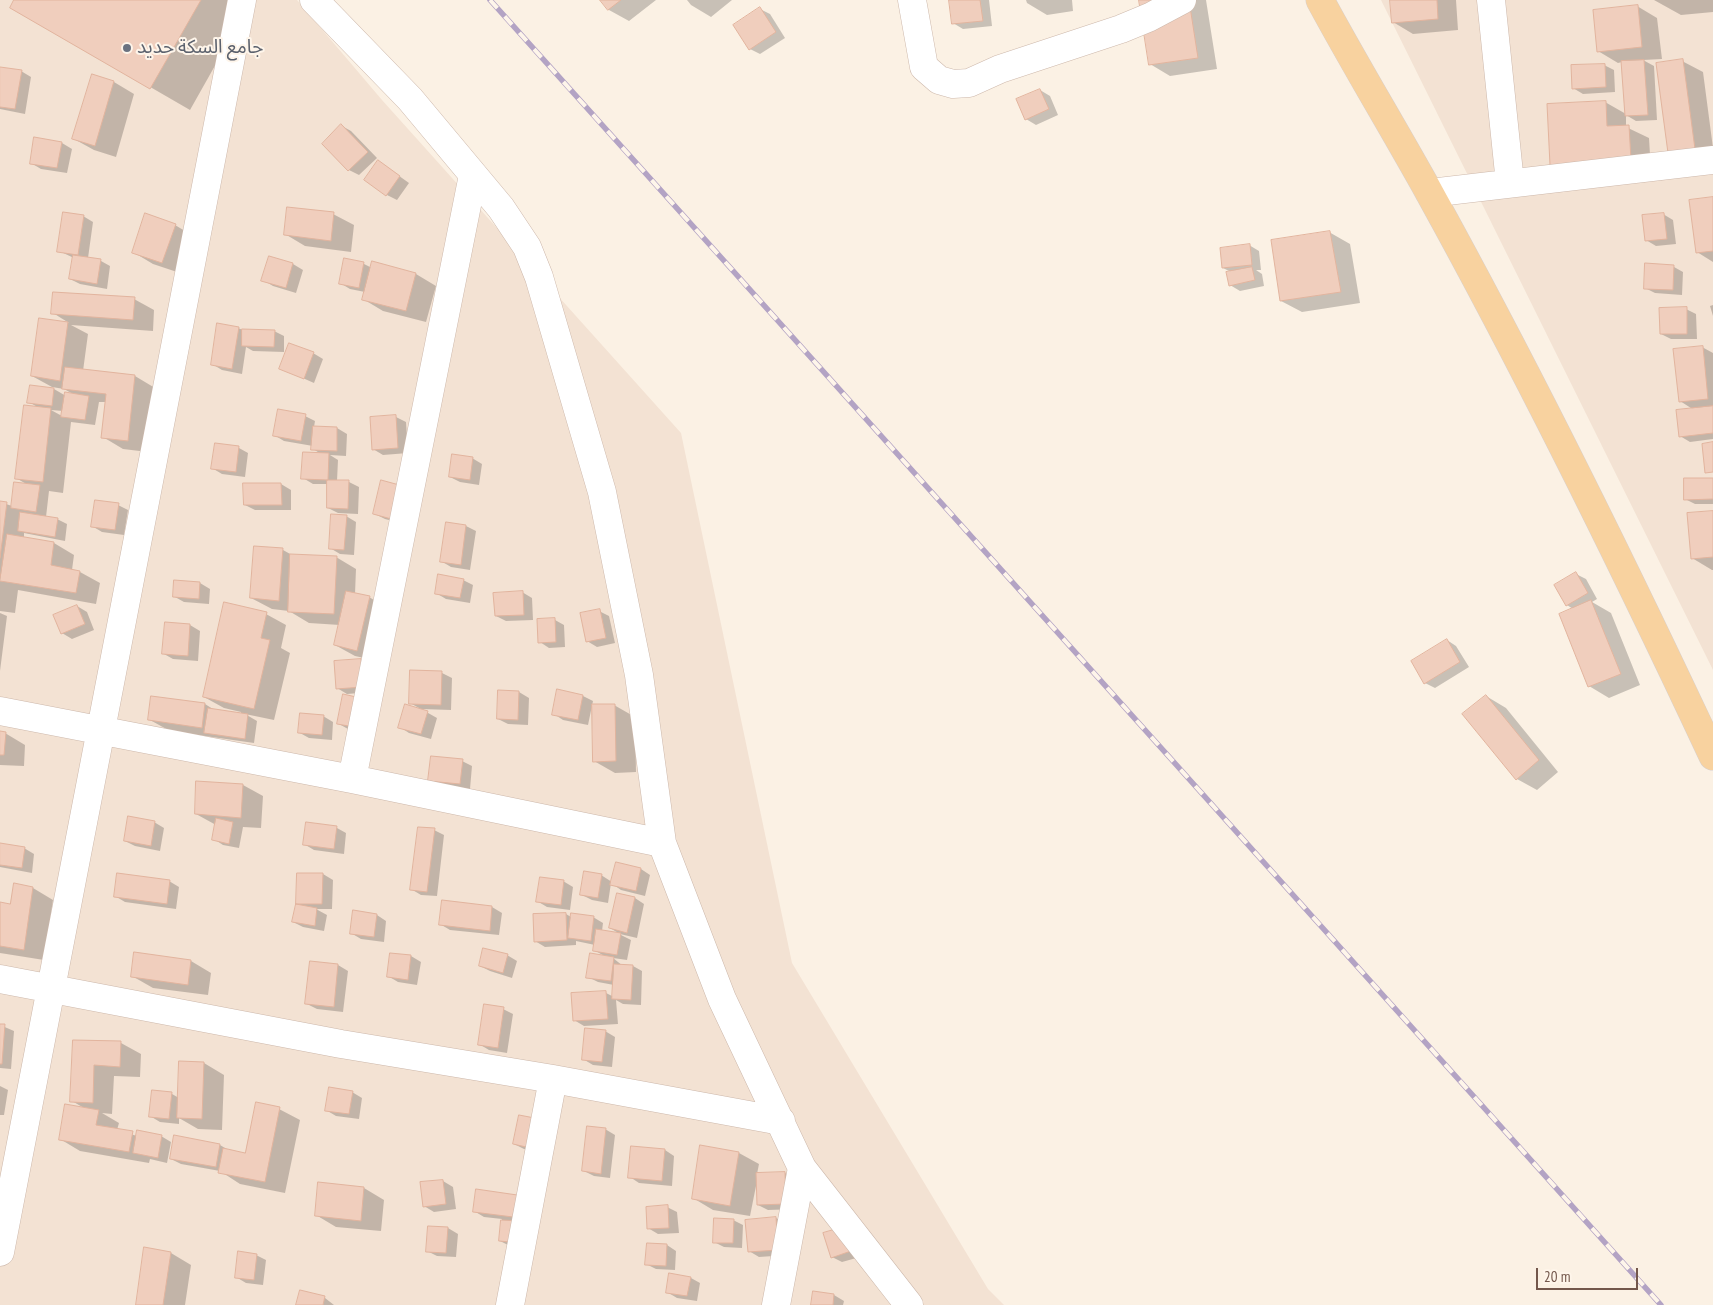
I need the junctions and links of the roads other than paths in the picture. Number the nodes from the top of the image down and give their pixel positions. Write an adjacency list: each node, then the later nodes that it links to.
1 (242, 0): 12 (street)
2 (314, 0): 8 (street)
3 (912, 0): 4 (street)
4 (1182, 0)
5 (1320, 0): 10 (main road)
6 (1491, 0): 9 (street)
7 (1713, 160): 9 (street)
8 (473, 175): 14 (street); 15 (street)
9 (1510, 183): 10 (street)
10 (1430, 193): 13 (main road)
11 (0, 711): 12 (street)
12 (100, 732): 14 (street); 17 (street)
13 (1713, 756)
14 (352, 778): 15 (street)
15 (662, 843): 19 (street)
16 (0, 979): 17 (street)
17 (51, 988): 18 (street); 21 (street)
18 (553, 1079): 19 (street); 22 (street)
19 (781, 1121): 20 (street)
20 (802, 1168): 23 (street); 24 (street)
21 (0, 1252)
22 (510, 1305)
23 (776, 1305)
24 (909, 1305)

